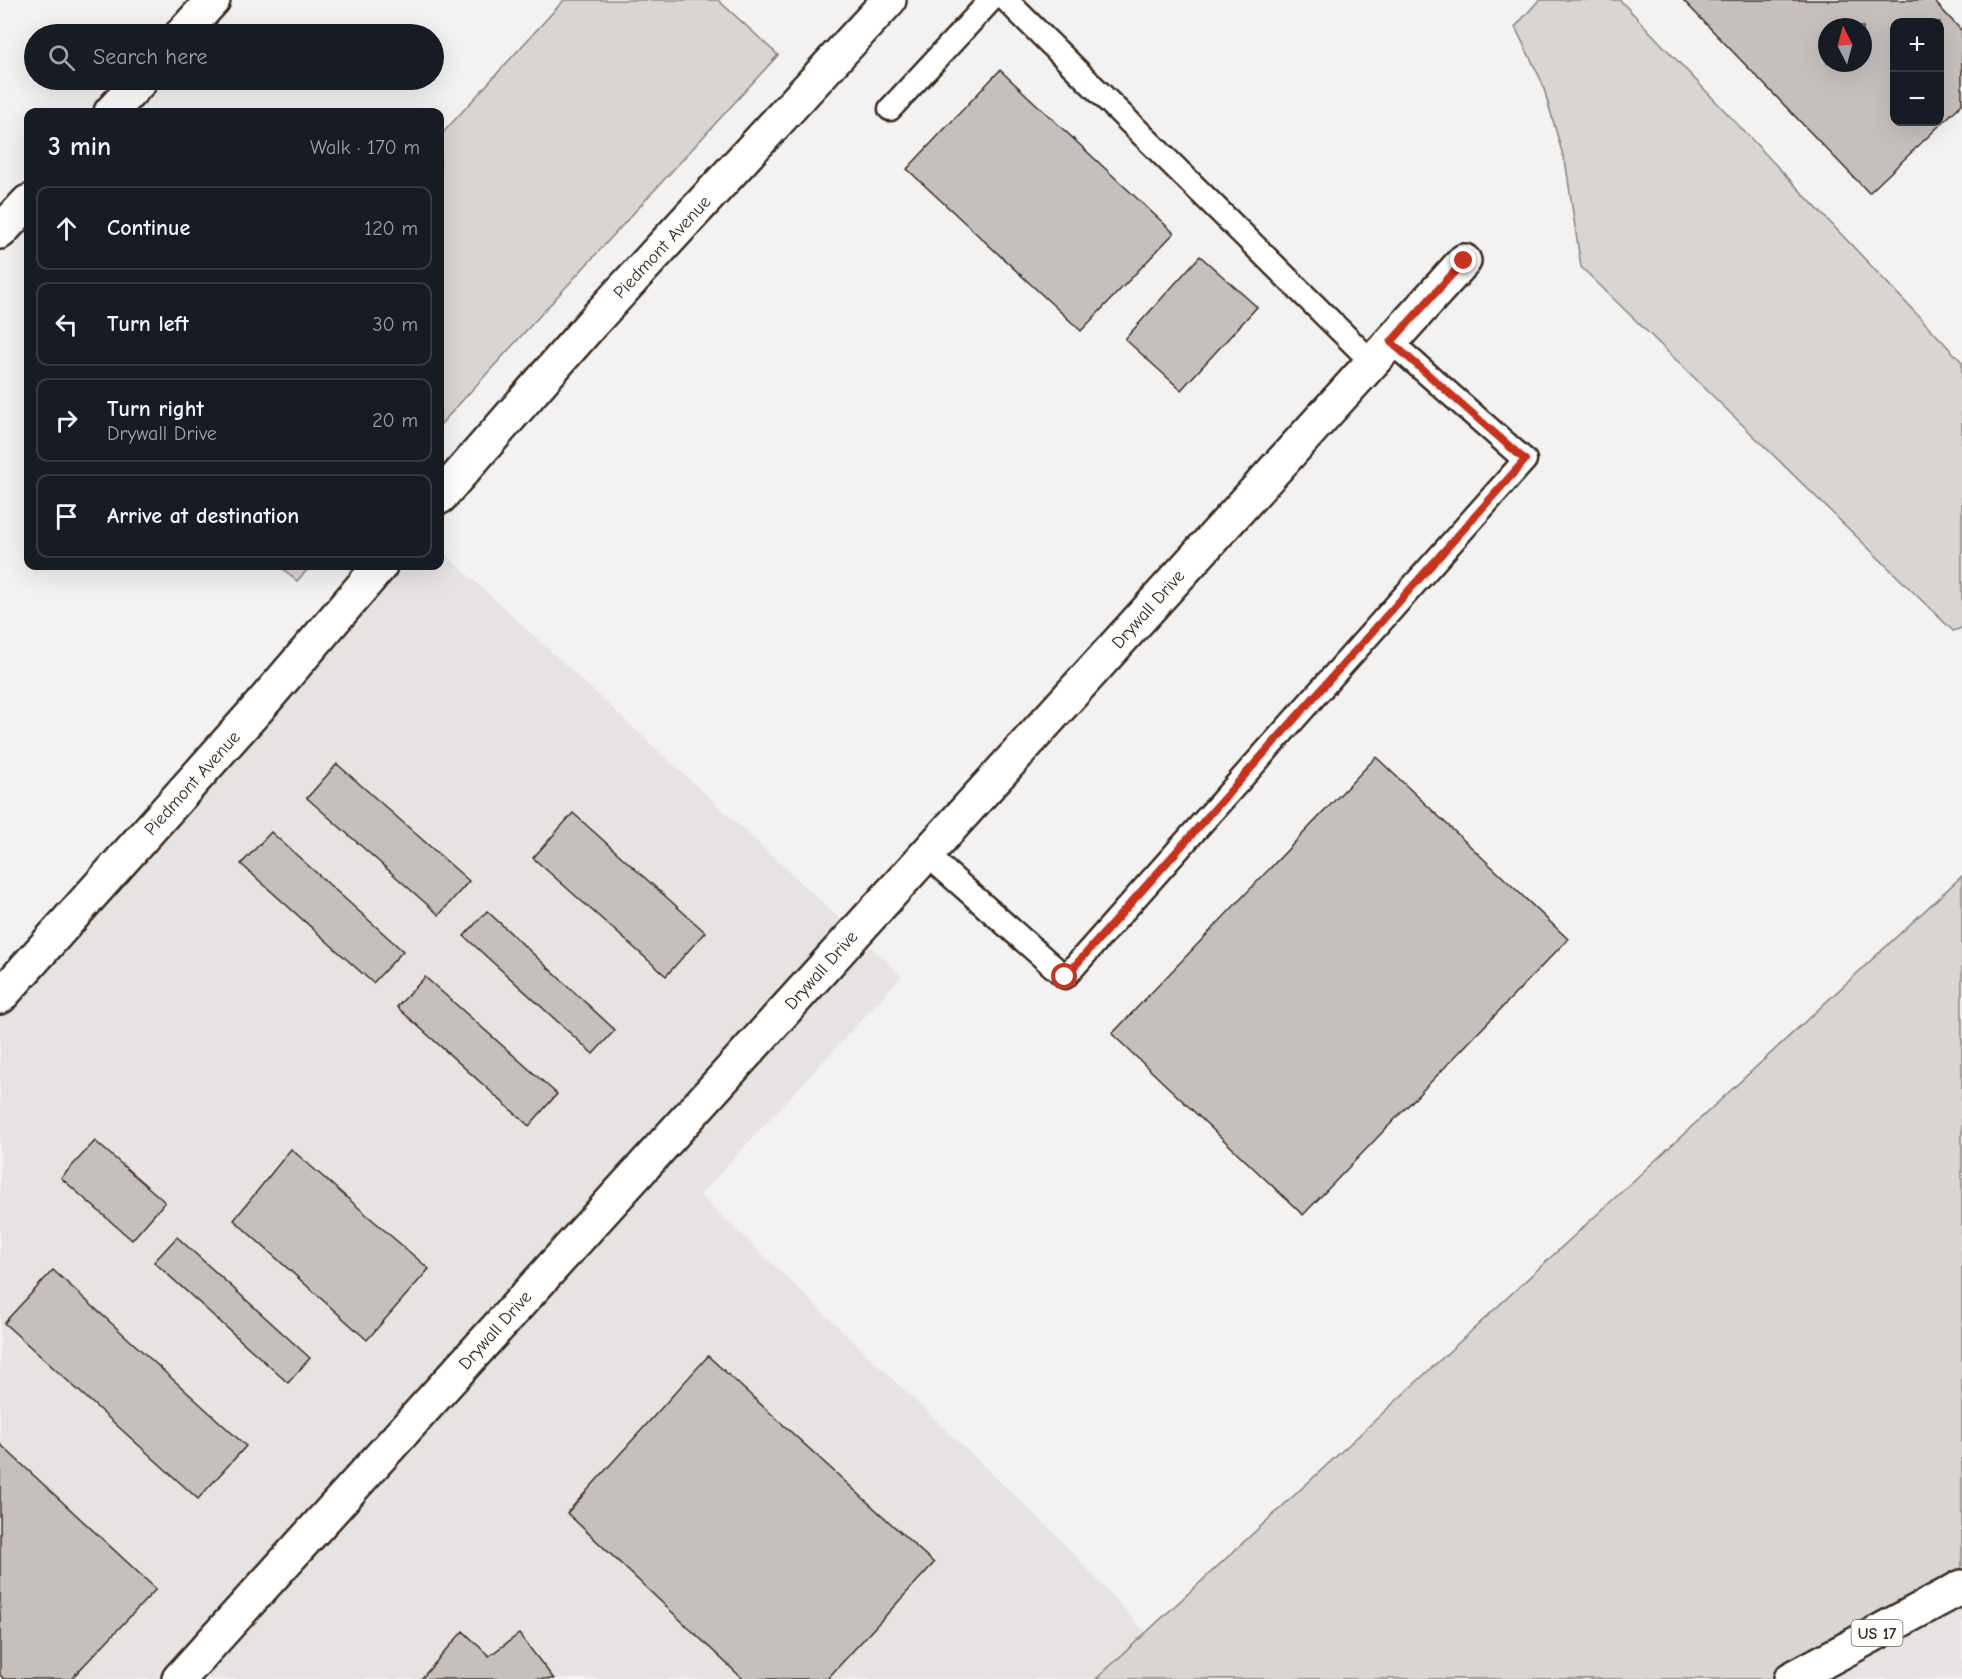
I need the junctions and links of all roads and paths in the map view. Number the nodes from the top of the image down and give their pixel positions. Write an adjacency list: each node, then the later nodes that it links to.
1 (213, 0): 5 (main road)
2 (889, 0): 13 (main road, Piedmont Avenue)
3 (991, 0): 8 (lane)
4 (1006, 0): 12 (lane)
5 (191, 24)
6 (132, 90): 7 (main road)
7 (115, 108)
8 (890, 109)
9 (24, 205): 10 (main road)
10 (0, 232)
11 (1464, 261): 12 (main road, Drywall Drive)
12 (1381, 352): 15 (main road, Drywall Drive); 15 (lane)
13 (444, 492)
14 (377, 570): 16 (main road, Piedmont Avenue)
15 (926, 854): 18 (main road, Drywall Drive)
16 (0, 997)
17 (1962, 1587): 19 (main road, US 17)
18 (179, 1679)
19 (1791, 1679)

